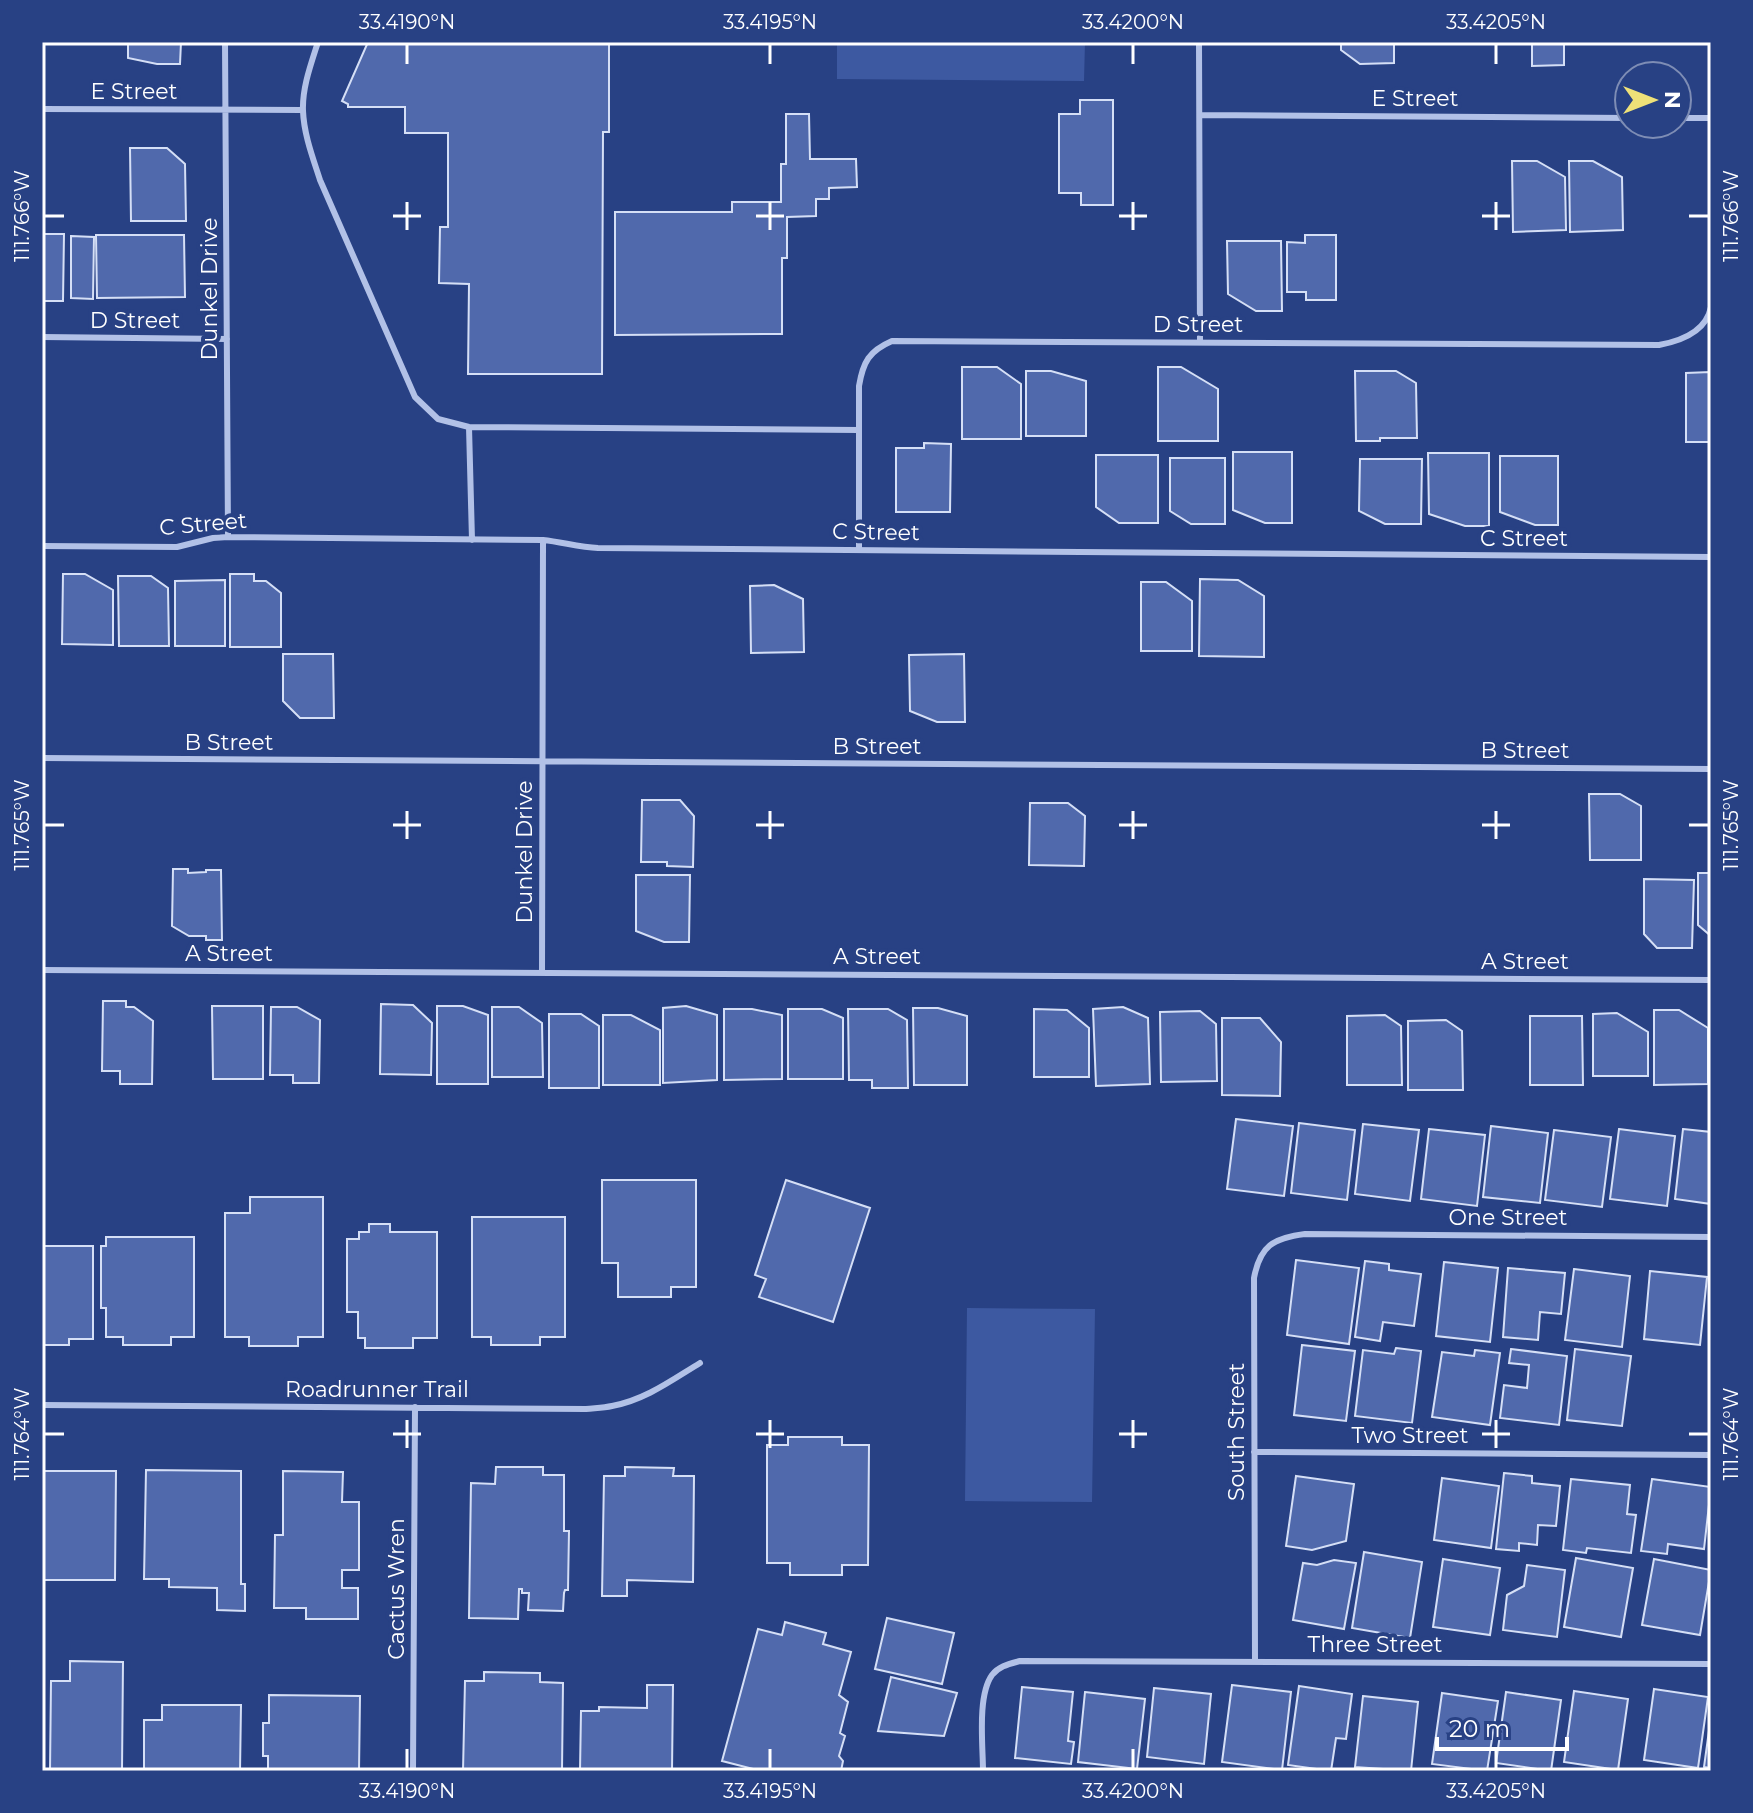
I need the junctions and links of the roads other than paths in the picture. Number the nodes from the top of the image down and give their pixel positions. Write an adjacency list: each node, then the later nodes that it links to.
1 (225, 42): 5 (lane, Dunkel Drive)
2 (318, 42): 6 (lane)
3 (1199, 42): 7 (lane)
4 (42, 109): 5 (lane, E Street)
5 (225, 109): 6 (lane, E Street); 11 (lane, Dunkel Drive)
6 (302, 110): 13 (lane)
7 (1200, 115): 8 (lane, E Street); 12 (lane)
8 (1613, 118)
9 (1711, 307): 12 (lane, D Street)
10 (42, 337): 11 (lane, D Street)
11 (227, 339): 15 (lane, Dunkel Drive)
12 (1200, 342): 14 (lane, D Street)
13 (469, 427): 14 (lane); 16 (lane)
14 (859, 430): 19 (lane, D Street)
15 (228, 537): 16 (lane, C Street); 18 (lane, C Street)
16 (472, 540): 17 (lane, C Street)
17 (543, 540): 19 (lane, C Street); 22 (lane, Dunkel Drive)
18 (42, 546)
19 (859, 550): 20 (lane, C Street)
20 (1711, 557)
21 (42, 758): 22 (lane, B Street)
22 (542, 761): 23 (lane, B Street); 25 (lane, Dunkel Drive)
23 (1711, 769)
24 (42, 970): 25 (lane, A Street)
25 (542, 972): 26 (lane, A Street)
26 (1711, 980)
27 (1305, 1234): 28 (lane, One Street); 32 (lane, South Street)
28 (1711, 1237)
29 (700, 1363): 31 (lane, Roadrunner Trail)
30 (42, 1405): 31 (lane, Roadrunner Trail)
31 (415, 1407): 36 (lane, Cactus Wren)
32 (1254, 1452): 33 (lane, Two Street); 34 (lane, South Street)
33 (1711, 1455)
34 (1255, 1661): 35 (lane, Three Street); 37 (lane, Three Street)
35 (1711, 1664)
36 (413, 1771)
37 (983, 1771)

